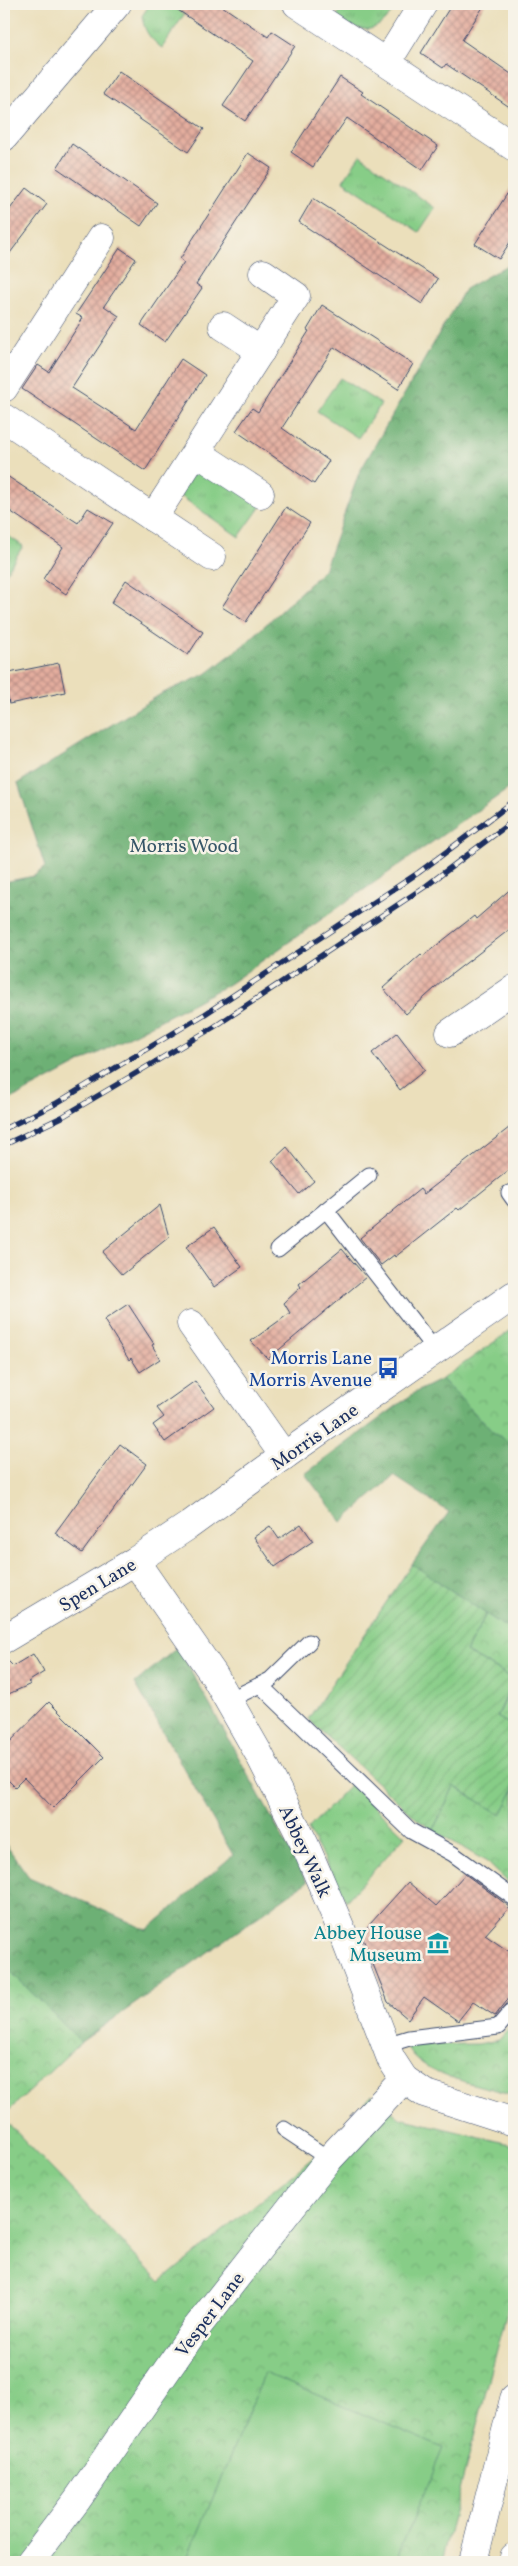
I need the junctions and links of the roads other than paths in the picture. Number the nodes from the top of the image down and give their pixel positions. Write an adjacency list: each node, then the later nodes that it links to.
1 (117, 4): 5 (street)
2 (297, 4): 4 (street)
3 (423, 4): 4 (street)
4 (387, 62): 6 (street)
5 (4, 137)
6 (514, 147)
7 (101, 238): 11 (street)
8 (263, 273): 10 (street)
9 (223, 326): 10 (street)
10 (261, 351): 13 (street)
11 (4, 388)
12 (4, 418): 15 (street)
13 (196, 452): 14 (street); 15 (street)
14 (260, 494)
15 (153, 518): 16 (street)
16 (212, 557)
17 (514, 989): 18 (street)
18 (450, 1033)
19 (369, 1175): 20 (lane)
20 (326, 1210): 21 (lane); 24 (lane)
21 (278, 1249)
22 (514, 1295): 24 (street, Morris Lane)
23 (191, 1324): 25 (street)
24 (436, 1350): 25 (street, Morris Lane)
25 (284, 1456): 26 (street, Morris Lane)
26 (188, 1526): 27 (street, Spen Lane)
27 (135, 1561): 28 (street, Spen Lane); 31 (street, Abbey Walk)
28 (4, 1639)
29 (310, 1642): 30 (lane)
30 (260, 1685): 31 (lane); 32 (lane)
31 (229, 1700): 34 (street, Abbey Walk)
32 (514, 1898)
33 (514, 2008): 34 (lane)
34 (386, 2045): 35 (street, Abbey Walk)
35 (404, 2079): 36 (street, Abbey Walk); 38 (street, Vesper Lane)
36 (514, 2122)
37 (284, 2129): 38 (lane)
38 (329, 2160): 41 (street, Vesper Lane)
39 (514, 2399): 42 (street)
40 (514, 2557): 43 (street)
41 (30, 2562)
42 (473, 2562)
43 (513, 2562)

